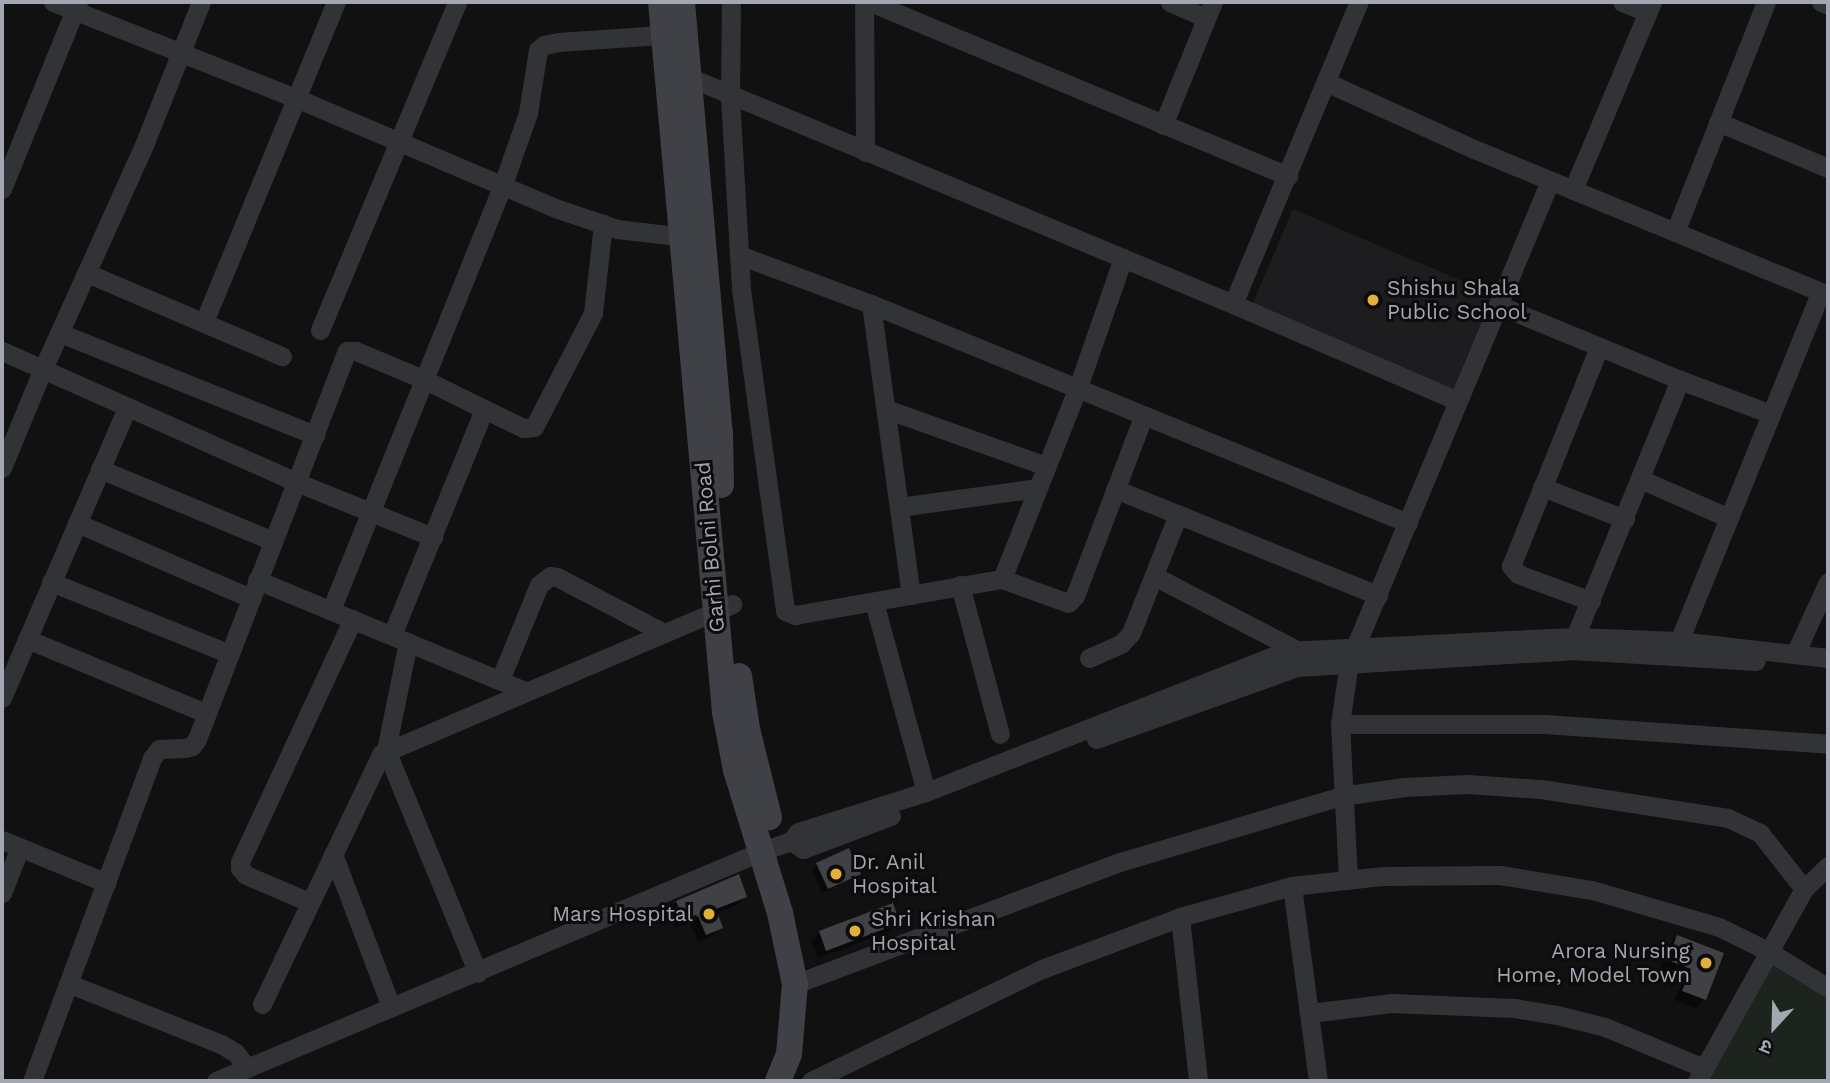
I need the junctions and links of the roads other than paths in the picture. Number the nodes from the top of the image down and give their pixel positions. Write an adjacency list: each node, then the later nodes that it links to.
1 (53, 2): 16 (street)
2 (201, 2): 20 (street)
3 (336, 2): 24 (street)
4 (457, 2): 27 (street)
5 (660, 2): 19 (main road, Garhi Bolni Road)
6 (682, 2): 21 (main road, Garhi Bolni Road)
7 (731, 2): 23 (street)
8 (864, 2): 28 (street)
9 (870, 2): 26 (street)
10 (1170, 2): 18 (street)
11 (1359, 2): 22 (street)
12 (1622, 2): 17 (street)
13 (1766, 2): 25 (street)
14 (1821, 2): 15 (street)
15 (1828, 5)
16 (76, 6): 20 (street); 33 (street)
17 (1649, 7): 34 (street)
18 (1209, 10): 26 (street)
19 (661, 35): 21 (main road, Garhi Bolni Road); 32 (street)
20 (181, 52): 24 (street); 40 (street)
21 (676, 72): 23 (street); 37 (main road, Garhi Bolni Road)
22 (1326, 82): 30 (street); 31 (street)
23 (730, 97): 28 (street); 38 (street)
24 (296, 99): 27 (street); 45 (street)
25 (1718, 122): 29 (street); 36 (street)
26 (1163, 125): 30 (street)
27 (397, 144): 32 (street); 46 (street)
28 (865, 152): 39 (street)
29 (1828, 168)
30 (1288, 176): 43 (street)
31 (1550, 181): 34 (street); 44 (street)
32 (502, 187): 35 (street); 52 (street)
33 (2, 188)
34 (1573, 190): 36 (street)
35 (603, 225): 37 (street); 57 (street)
36 (1675, 232): 41 (street)
37 (691, 238): 89 (main road, Garhi Bolni Road)
38 (739, 255): 42 (street); 88 (street)
39 (1123, 258): 43 (street); 54 (street)
40 (87, 272): 45 (street); 47 (street)
41 (1825, 294): 59 (street)
42 (871, 304): 54 (street); 58 (street)
43 (1233, 304): 55 (street)
44 (1499, 305): 48 (street); 55 (street)
45 (204, 323): 50 (street)
46 (320, 330)
47 (60, 333): 51 (street); 61 (street)
48 (1599, 347): 53 (street); 67 (street)
49 (2, 351): 51 (street)
50 (282, 356)
51 (42, 371): 56 (street); 63 (street)
52 (422, 379): 57 (street); 61 (street); 71 (street)
53 (1680, 380): 59 (street); 65 (street)
54 (1077, 390): 60 (street); 62 (street)
55 (1458, 401): 76 (street)
56 (127, 408): 64 (street); 66 (street)
57 (484, 409): 77 (street)
58 (886, 409): 62 (street); 70 (street)
59 (1771, 414): 73 (street)
60 (1143, 416): 69 (street); 76 (street)
61 (314, 435): 66 (street)
62 (1046, 466): 68 (street)
63 (2, 468)
64 (100, 468): 75 (street); 78 (street)
65 (1640, 479): 73 (street); 74 (street)
66 (296, 482): 71 (street); 78 (street)
67 (1542, 487): 74 (street); 87 (street)
68 (1038, 488): 70 (street); 80 (street)
69 (1115, 489): 72 (street); 80 (street)
70 (899, 507): 85 (street)
71 (371, 511): 77 (street); 90 (street)
72 (1178, 514): 79 (street); 86 (street)
73 (1727, 517): 96 (street)
74 (1625, 519): 87 (street)
75 (76, 523): 81 (street); 84 (street)
76 (1408, 523): 86 (street)
77 (433, 537): 95 (street)
78 (273, 541): 84 (street)
79 (1154, 576): 97 (street); 101 (street)
80 (1002, 579): 83 (street)
81 (51, 582): 94 (street); 98 (street)
82 (1828, 582): 99 (street)
83 (960, 586): 85 (street); 109 (street)
84 (254, 589): 90 (street); 98 (street)
85 (911, 595): 88 (street)
86 (1378, 595): 100 (street)
87 (1591, 601): 93 (street)
88 (874, 602): 112 (street)
89 (723, 607): 92 (street); 115 (main road, Garhi Bolni Road)
90 (331, 610): 91 (street)
91 (353, 619): 95 (street); 123 (street)
92 (664, 633): 104 (street); 105 (street)
93 (1575, 637): 96 (street); 100 (street)
94 (27, 639): 106 (street); 107 (street)
95 (400, 639): 104 (street); 111 (street)
96 (1679, 640): 99 (street)
97 (1297, 650): 100 (street); 112 (street)
98 (228, 653): 107 (street)
99 (1795, 654): 102 (street)
100 (1352, 655): 103 (street); 108 (street); 115 (street)
101 (1089, 658)
102 (1828, 658)
103 (1828, 670)
104 (500, 680): 105 (street)
105 (525, 691): 111 (street)
106 (2, 698)
107 (206, 713): 119 (street)
108 (1339, 724): 110 (street); 113 (street)
109 (1000, 734)
110 (1828, 744)
111 (386, 750): 116 (street); 126 (street)
112 (926, 792): 115 (street)
113 (1341, 796): 118 (street); 121 (street); 127 (street)
114 (11, 843): 119 (street); 122 (street)
115 (778, 845): 126 (street); 127 (main road, Garhi Bolni Road)
116 (333, 854): 123 (street); 131 (street)
117 (1828, 866): 121 (street)
118 (1348, 880): 120 (street); 125 (street)
119 (107, 883): 128 (street)
120 (1292, 886): 124 (street); 132 (street)
121 (1804, 889): 125 (street)
122 (2, 893)
123 (309, 902): 130 (street)
124 (1180, 917): 135 (street); 138 (street)
125 (1768, 951): 129 (street); 134 (street)
126 (478, 973): 131 (street)
127 (801, 981): 135 (main road, Garhi Bolni Road)
128 (70, 984): 133 (street); 136 (street)
129 (1828, 988)
130 (262, 1004)
131 (390, 1007): 133 (street)
132 (1310, 1013): 134 (street); 139 (street)
133 (247, 1068): 137 (street)
134 (1700, 1074)
135 (797, 1075)
136 (32, 1081)
137 (216, 1081)
138 (1198, 1081)
139 (1318, 1081)

